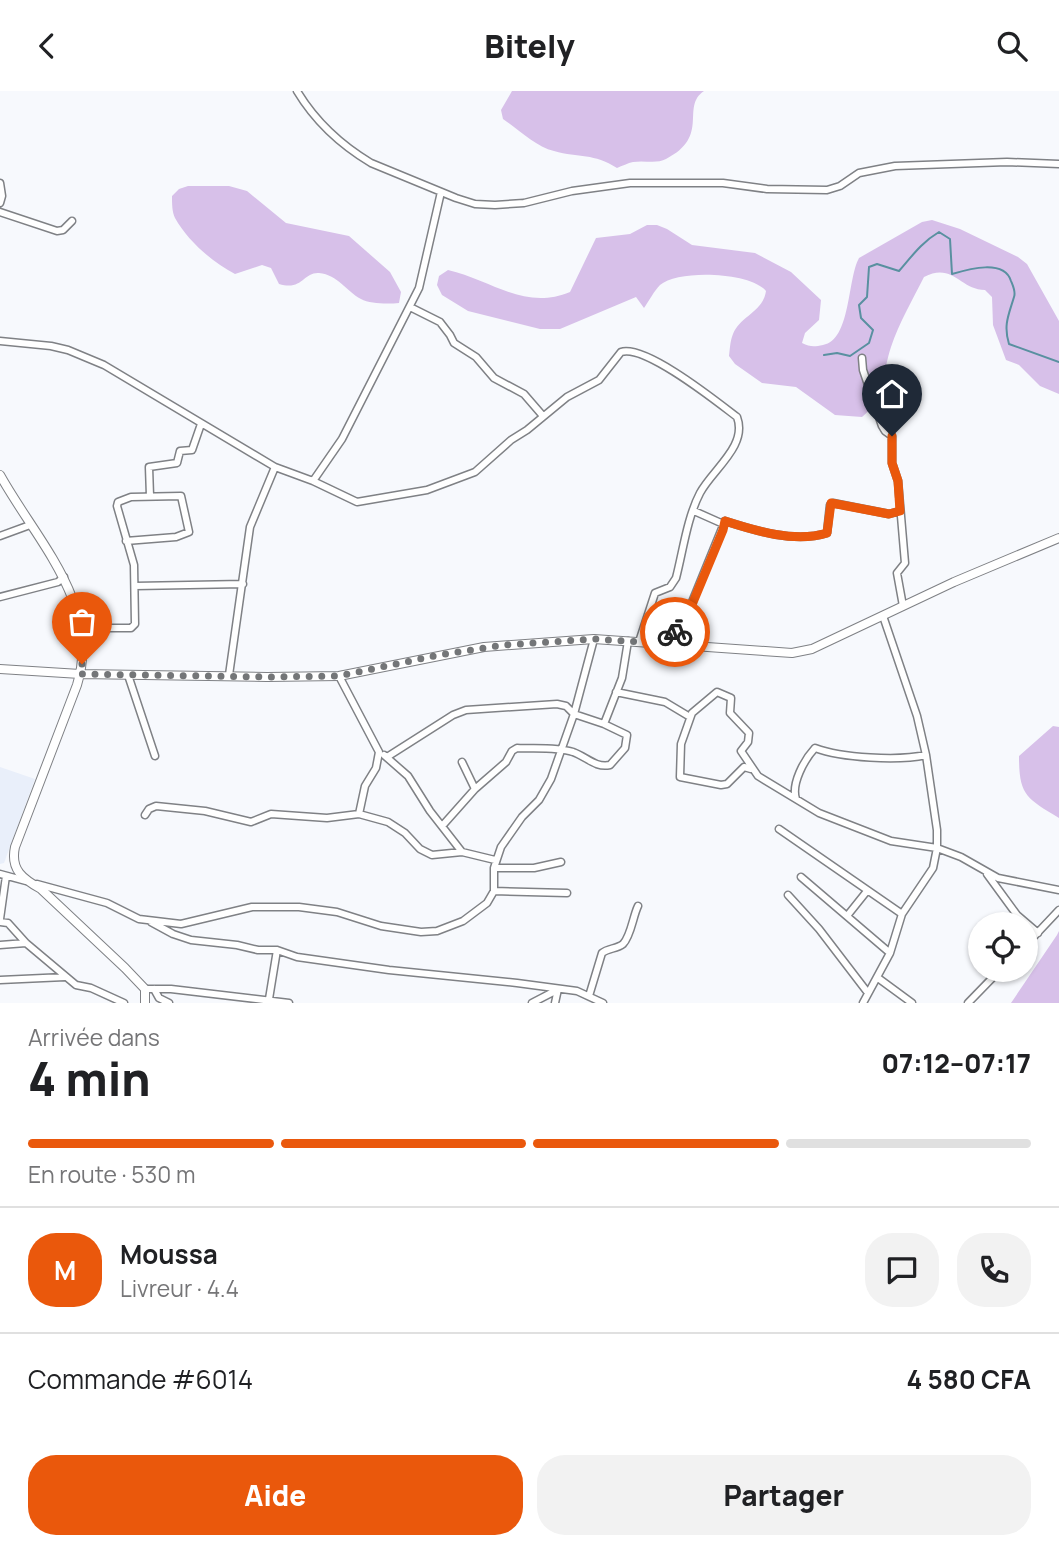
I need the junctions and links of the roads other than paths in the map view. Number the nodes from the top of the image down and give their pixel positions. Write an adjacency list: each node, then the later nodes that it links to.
1 (297, 91): 4 (street)
2 (1059, 164): 4 (street)
3 (0, 183): 5 (street)
4 (441, 192): 8 (street)
5 (0, 204)
6 (0, 212): 7 (street)
7 (72, 221)
8 (410, 307): 11 (street); 15 (street)
9 (0, 341): 12 (street)
10 (862, 358): 18 (street)
11 (543, 416): 15 (street); 17 (street)
12 (201, 425): 13 (street); 16 (street)
13 (275, 467): 15 (street); 25 (street)
14 (0, 475): 20 (street)
15 (313, 481)
16 (150, 496): 23 (street); 23 (street)
17 (694, 511): 19 (street); 33 (street)
18 (900, 511): 19 (street); 28 (street)
19 (725, 521): 34 (street)
20 (30, 525): 21 (street); 24 (street)
21 (0, 536)
22 (1059, 538): 28 (street)
23 (126, 541): 26 (street)
24 (64, 577): 27 (street); 30 (street)
25 (243, 584): 26 (street); 38 (street)
26 (135, 586): 30 (street)
27 (0, 597)
28 (903, 606): 29 (street)
29 (883, 616): 34 (street); 46 (street)
30 (81, 628): 36 (street)
31 (594, 639): 32 (street); 39 (street); 41 (street)
32 (628, 641): 33 (street); 40 (street)
33 (639, 642): 34 (street)
34 (670, 644)
35 (0, 669): 36 (street)
36 (80, 674): 37 (street); 61 (street)
37 (128, 675): 38 (street); 47 (street)
38 (229, 675): 39 (street)
39 (339, 676): 45 (street)
40 (616, 692): 42 (street); 43 (street)
41 (574, 714): 43 (street); 44 (street); 48 (street)
42 (690, 717): 50 (street); 50 (street)
43 (604, 724): 44 (street)
44 (560, 749): 51 (street); 60 (street)
45 (379, 752): 48 (street); 53 (street)
46 (926, 755): 52 (street); 57 (street)
47 (155, 756)
48 (387, 757): 55 (street)
49 (462, 762): 51 (street)
50 (751, 769): 52 (street)
51 (475, 789): 55 (street)
52 (796, 799): 57 (street)
53 (359, 814): 54 (street); 58 (street)
54 (145, 815)
55 (443, 825): 58 (street)
56 (779, 829): 68 (street)
57 (937, 848): 62 (street); 74 (street)
58 (462, 852): 60 (street)
59 (561, 862): 60 (street)
60 (495, 864): 67 (street)
61 (17, 871): 63 (street); 65 (street)
62 (986, 873): 66 (street); 73 (street)
63 (6, 876): 65 (street); 77 (street)
64 (801, 877): 75 (street)
65 (25, 881): 76 (street); 87 (street)
66 (1059, 890)
67 (494, 891): 69 (street); 76 (street)
68 (867, 891): 74 (street); 75 (street)
69 (568, 893)
70 (788, 895): 89 (street)
71 (638, 906): 90 (street)
72 (1059, 910): 78 (street)
73 (1015, 912)
74 (902, 914): 82 (street)
75 (847, 916): 82 (street)
76 (139, 919): 81 (street)
77 (0, 921): 79 (street)
78 (1038, 933)
79 (26, 943): 80 (street); 83 (street)
80 (0, 945)
81 (277, 950): 88 (street); 91 (street)
82 (890, 953): 84 (street)
83 (65, 977): 85 (street); 92 (street)
84 (878, 978): 89 (street); 100 (street)
85 (0, 979)
86 (988, 982): 101 (street)
87 (149, 989): 91 (street); 93 (street); 94 (street)
88 (558, 989): 90 (street); 96 (street); 97 (street)
89 (868, 993): 99 (street)
90 (589, 996): 98 (street)
91 (269, 999): 95 (street)
92 (124, 1003)
93 (145, 1003)
94 (169, 1003)
95 (289, 1003)
96 (532, 1003)
97 (555, 1003)
98 (603, 1003)
99 (863, 1003)
100 (912, 1003)
101 (968, 1003)

